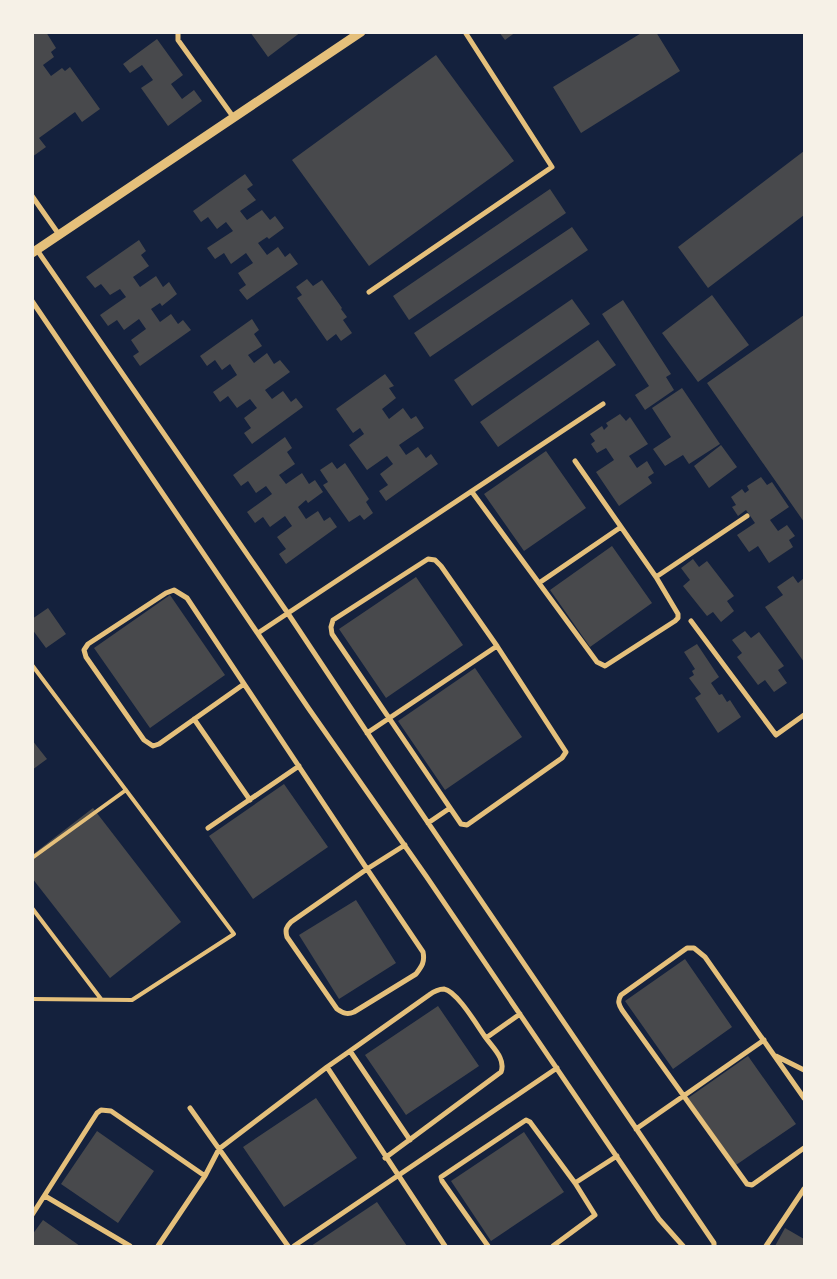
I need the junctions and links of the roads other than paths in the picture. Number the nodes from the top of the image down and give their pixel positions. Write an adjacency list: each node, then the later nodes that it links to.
1 (178, 32): 4 (street)
2 (362, 32): 4 (street)
3 (465, 32): 8 (street)
4 (234, 118): 6 (street)
5 (32, 196): 6 (street)
6 (60, 236): 7 (street)
7 (35, 251): 17 (street)
8 (370, 292)
9 (32, 301): 19 (street)
10 (603, 404): 12 (street)
11 (575, 461): 14 (street)
12 (472, 492): 16 (street); 17 (street)
13 (748, 516): 15 (street)
14 (620, 527): 15 (street); 16 (street)
15 (656, 577): 16 (street)
16 (539, 583)
17 (287, 612): 19 (street); 26 (street)
18 (691, 621): 23 (street)
19 (258, 633): 33 (street)
20 (497, 646): 24 (street); 24 (street); 30 (street)
21 (32, 665): 28 (lane)
22 (244, 684): 25 (street); 25 (street); 27 (street)
23 (804, 715)
24 (389, 719): 26 (street); 30 (street)
25 (194, 720): 29 (street)
26 (367, 734): 31 (street)
27 (298, 766): 29 (street); 35 (street)
28 (126, 790): 34 (lane); 38 (lane)
29 (250, 800): 32 (street)
30 (450, 808): 31 (street)
31 (428, 823): 50 (street)
32 (208, 828)
33 (405, 845): 35 (street); 39 (street)
34 (32, 858)
35 (367, 869): 35 (street)
36 (32, 908): 38 (lane)
37 (32, 999): 38 (lane)
38 (101, 999)
39 (520, 1014): 40 (street); 45 (street)
40 (486, 1038): 42 (street); 51 (street)
41 (764, 1040): 43 (street); 47 (street); 47 (street)
42 (350, 1051): 44 (street); 51 (street)
43 (774, 1055): 46 (street); 48 (street)
44 (327, 1067): 53 (street); 55 (street)
45 (557, 1068): 54 (street); 57 (street)
46 (804, 1070)
47 (683, 1096): 50 (street); 52 (street)
48 (804, 1098)
49 (190, 1108): 53 (street)
50 (636, 1129): 70 (street)
51 (410, 1140): 55 (street)
52 (804, 1148)
53 (219, 1149): 56 (street); 64 (street)
54 (617, 1156): 58 (street); 69 (street)
55 (385, 1158): 57 (street)
56 (205, 1176): 60 (street); 63 (street)
57 (398, 1176): 65 (street); 66 (street)
58 (575, 1183): 67 (street); 68 (street)
59 (804, 1189): 71 (street)
60 (45, 1196): 61 (street); 62 (street)
61 (32, 1215)
62 (130, 1246)
63 (158, 1246)
64 (288, 1246)
65 (294, 1246)
66 (445, 1246)
67 (488, 1246)
68 (553, 1246)
69 (683, 1246)
70 (714, 1246)
71 (766, 1246)

